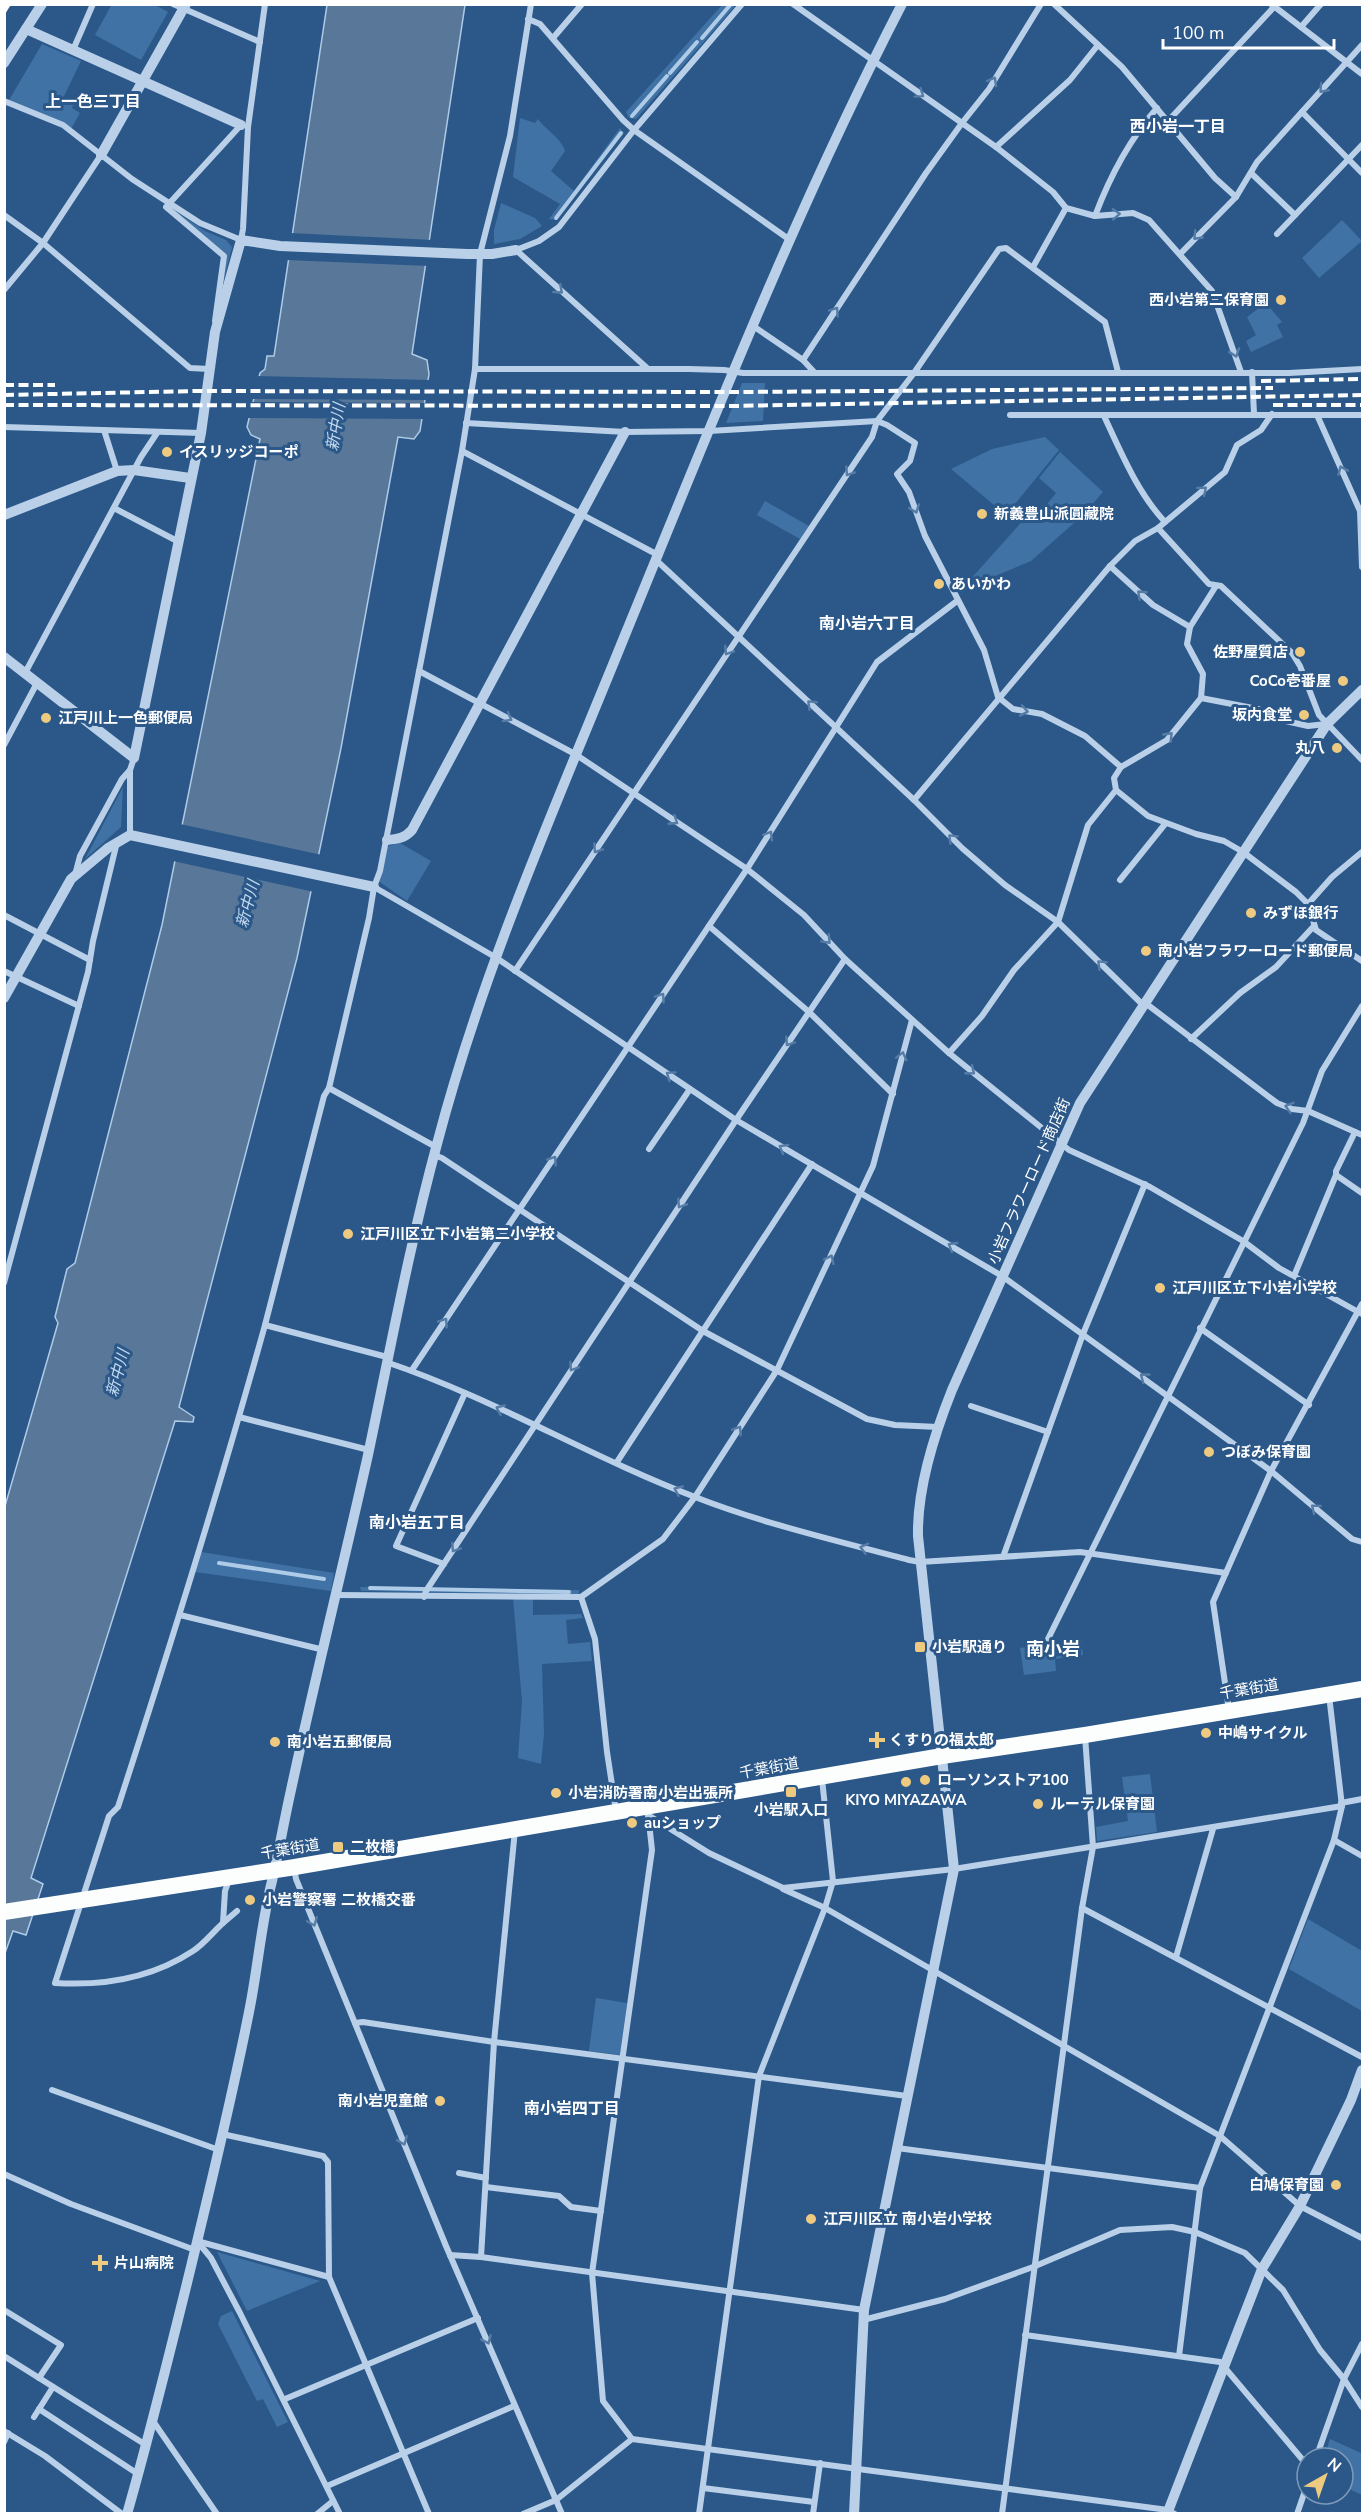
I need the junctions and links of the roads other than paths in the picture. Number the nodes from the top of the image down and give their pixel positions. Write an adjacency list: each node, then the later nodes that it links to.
1 (42, 4): 17 (street)
2 (93, 4): 22 (street)
3 (173, 4): 14 (street)
4 (265, 4): 19 (street)
5 (531, 4): 15 (street)
6 (582, 4): 18 (street)
7 (742, 4): 34 (street)
8 (793, 4): 23 (street)
9 (902, 4): 23 (street)
10 (1041, 4): 32 (street, one-way to 10)
11 (1054, 4): 20 (street)
12 (1321, 4): 16 (street)
13 (1273, 6): 16 (street); 31 (street)
14 (185, 7): 19 (street); 27 (street)
15 (528, 19): 18 (street); 52 (street)
16 (1301, 27): 25 (street)
17 (26, 29): 22 (street); 24 (street)
18 (553, 38): 34 (street)
19 (261, 42): 33 (street)
20 (1098, 45): 29 (street); 36 (street)
21 (1362, 45): 25 (street)
22 (73, 50): 27 (street)
23 (873, 61): 32 (street, one-way to 32); 49 (street)
24 (4, 63)
25 (1347, 63): 26 (street); 30 (street, one-way to 30)
26 (1362, 74)
27 (142, 81): 33 (street); 37 (street)
28 (4, 101): 37 (street)
29 (1157, 108): 31 (street); 46 (street)
30 (1302, 112): 38 (street); 39 (street)
31 (1169, 120): 41 (street)
32 (962, 123): 36 (street); 58 (street, one-way to 32)
33 (244, 126): 42 (street); 48 (street)
34 (634, 130): 49 (street); 51 (street)
35 (1362, 145): 38 (street)
36 (996, 147): 43 (street)
37 (101, 155): 42 (street); 50 (street)
38 (1349, 159): 40 (street); 45 (street)
39 (1251, 173): 41 (street); 45 (street)
40 (1362, 173)
41 (1236, 197): 53 (street, one-way to 53)
42 (169, 202): 48 (street); 57 (street)
43 (1066, 208): 46 (street); 54 (street)
44 (4, 214): 50 (street)
45 (1295, 215): 47 (street)
46 (1095, 216): 53 (street, one-way to 53)
47 (1277, 234)
48 (241, 240): 52 (street); 57 (street)
49 (790, 240): 56 (street)
50 (42, 243): 55 (street); 59 (street)
51 (516, 250): 52 (street); 61 (street, one-way to 61)
52 (480, 254): 60 (street)
53 (1180, 254): 66 (street, one-way to 66)
54 (1033, 267): 65 (street); 68 (street)
55 (4, 290)
56 (753, 326): 58 (street); 63 (street)
57 (215, 332): 59 (street)
58 (803, 360): 64 (street)
59 (209, 369): 82 (street)
60 (475, 369): 61 (street); 76 (street)
61 (648, 369): 63 (street)
62 (1362, 369): 67 (street)
63 (733, 371): 64 (street); 79 (street)
64 (814, 372): 68 (street)
65 (1118, 372): 66 (street); 68 (street)
66 (1242, 372): 67 (street)
67 (1252, 372): 69 (street)
68 (914, 373): 75 (street)
69 (1254, 414): 70 (street); 74 (street)
70 (1272, 414): 72 (street); 90 (street, one-way to 70)
71 (1010, 415): 74 (street)
72 (1317, 415): 73 (street); 95 (street, one-way to 72)
73 (1362, 415)
74 (1104, 416): 90 (street)
75 (877, 422): 79 (street); 97 (street, one-way to 97); 99 (street, one-way to 99)
76 (466, 423): 80 (street); 83 (street)
77 (4, 427): 78 (street)
78 (104, 430): 81 (street); 85 (street)
79 (709, 431): 80 (street); 93 (street)
80 (625, 432): 89 (street)
81 (157, 433): 82 (street); 84 (street)
82 (201, 433): 86 (street)
83 (462, 451): 89 (street); 101 (street)
84 (134, 470): 85 (street); 86 (street); 87 (street)
85 (117, 471): 88 (street)
86 (190, 478): 92 (street)
87 (114, 508): 92 (street); 102 (street)
88 (4, 515)
89 (581, 515): 93 (street); 107 (street)
90 (1165, 522): 91 (street)
91 (1158, 528): 94 (street); 96 (street)
92 (179, 542): 112 (street)
93 (657, 558): 99 (street); 111 (street)
94 (1110, 566): 98 (street, one-way to 94); 105 (street)
95 (1362, 567)
96 (1216, 586): 98 (street); 108 (street)
97 (957, 601): 105 (street); 109 (street)
98 (1190, 627): 106 (street)
99 (739, 635): 109 (street, one-way to 99); 117 (street, one-way to 117)
100 (4, 657): 102 (street)
101 (419, 671): 107 (street); 121 (street)
102 (25, 673): 103 (street)
103 (37, 683): 110 (street); 112 (street)
104 (1362, 690): 108 (street, 小岩フラワーロード商店街)
105 (998, 697): 114 (street, one-way to 114); 118 (street)
106 (1201, 698): 108 (street); 114 (street, one-way to 106)
107 (480, 702): 111 (street, one-way to 111); 121 (street)
108 (1327, 724): 113 (street); 123 (street, 小岩フラワーロード商店街)
109 (835, 728): 118 (street); 125 (street, one-way to 109)
110 (4, 745)
111 (575, 754): 117 (street); 135 (street)
112 (134, 758): 115 (street)
113 (1362, 760)
114 (1120, 767): 116 (street)
115 (130, 770): 120 (street); 126 (street)
116 (1116, 790): 119 (street); 131 (street)
117 (634, 795): 125 (street, one-way to 125); 140 (street, one-way to 140)
118 (914, 800): 131 (street, one-way to 118)
119 (1165, 824): 123 (street); 127 (street)
120 (130, 835): 122 (street); 128 (street)
121 (387, 840): 128 (street)
122 (117, 842): 126 (street); 137 (street)
123 (1243, 852): 129 (street); 143 (street, 小岩フラワーロード商店街)
124 (1362, 852): 129 (street)
125 (747, 869): 132 (street); 136 (street, one-way to 136)
126 (75, 875): 134 (street)
127 (1120, 880)
128 (374, 887): 135 (street); 151 (street)
129 (1308, 904): 133 (street)
130 (4, 915): 134 (street)
131 (1058, 922): 143 (street, one-way to 131); 150 (street)
132 (709, 926): 146 (street); 149 (street, one-way to 132)
133 (1314, 926): 138 (street); 148 (street)
134 (42, 935): 137 (street); 141 (street)
135 (495, 957): 140 (street); 160 (street)
136 (845, 959): 146 (street); 147 (street)
137 (90, 960): 144 (street)
138 (1362, 961)
139 (4, 971): 141 (street)
140 (515, 971): 149 (street)
141 (18, 976): 142 (street); 144 (street)
142 (4, 998)
143 (1143, 1004): 148 (street); 158 (street, 小岩フラワーロード商店街)
144 (79, 1006): 171 (street)
145 (1362, 1006): 154 (street)
146 (809, 1012): 153 (street); 155 (street, one-way to 155)
147 (912, 1020): 150 (street); 153 (street, one-way to 147)
148 (1191, 1039): 154 (street, one-way to 148)
149 (628, 1046): 152 (street, one-way to 149); 166 (street, one-way to 149)
150 (949, 1053): 158 (street, one-way to 158)
151 (329, 1088): 160 (street); 174 (street)
152 (690, 1089): 155 (street); 159 (street)
153 (893, 1094): 164 (street)
154 (1308, 1112): 156 (street); 167 (street)
155 (736, 1120): 161 (street, one-way to 155); 170 (street, one-way to 170)
156 (1355, 1132): 157 (street); 162 (street)
157 (1362, 1136)
158 (1060, 1143): 163 (street); 168 (street, 小岩フラワーロード商店街)
159 (649, 1149)
160 (435, 1151): 166 (street); 178 (street)
161 (812, 1164): 164 (street); 176 (street)
162 (1336, 1175): 165 (street); 169 (street)
163 (1145, 1184): 167 (street); 177 (street)
164 (861, 1192): 168 (street, one-way to 164); 180 (street, one-way to 164)
165 (1362, 1193)
166 (520, 1209): 170 (street); 179 (street, one-way to 166)
167 (1244, 1241): 169 (street); 175 (street)
168 (1002, 1276): 177 (street); 187 (street, 小岩フラワーロード商店街)
169 (1294, 1276): 173 (street)
170 (630, 1282): 176 (street); 186 (street, one-way to 186)
171 (4, 1283)
172 (1362, 1304): 173 (street)
173 (1360, 1313): 183 (street)
174 (265, 1325): 178 (street); 185 (street)
175 (1200, 1328): 182 (street); 183 (street)
176 (703, 1330): 180 (street); 190 (street)
177 (1083, 1334): 182 (street, one-way to 177); 188 (street)
178 (386, 1360): 179 (street); 189 (street)
179 (412, 1370): 181 (street)
180 (777, 1370): 187 (street); 192 (street, one-way to 180)
181 (465, 1393): 186 (street, one-way to 181); 197 (street)
182 (1168, 1395): 191 (street); 194 (street)
183 (1308, 1404): 191 (street)
184 (971, 1406): 188 (street)
185 (239, 1417): 189 (street); 202 (street)
186 (536, 1425): 190 (street); 197 (street, one-way to 197)
187 (938, 1427): 196 (street, 小岩フラワーロード商店街)
188 (1048, 1432): 195 (street)
189 (369, 1450): 199 (street)
190 (617, 1462): 192 (street, one-way to 190)
191 (1271, 1471): 193 (street, one-way to 191); 198 (street)
192 (695, 1497): 196 (street, one-way to 192); 201 (street)
193 (1362, 1542)
194 (1091, 1552): 195 (street); 198 (street); 203 (street)
195 (1003, 1557): 196 (street)
196 (920, 1562): 209 (street, 小岩フラワーロード商店街)
197 (444, 1564): 200 (street)
198 (1226, 1573): 207 (street)
199 (336, 1595): 200 (street); 204 (street)
200 (424, 1597): 201 (street)
201 (581, 1597): 214 (street)
202 (180, 1615): 204 (street); 226 (street)
203 (1048, 1639)
204 (324, 1650): 222 (street)
205 (1362, 1689): 206 (highway, 千葉街道)
206 (1329, 1695): 207 (highway, 千葉街道); 212 (street)
207 (1229, 1711): 208 (highway, 千葉街道)
208 (1085, 1735): 209 (highway, 千葉街道); 218 (street)
209 (942, 1756): 210 (highway, 千葉街道); 221 (street, 小岩フラワーロード商店街)
210 (821, 1777): 213 (highway, 千葉街道); 224 (street)
211 (1362, 1799): 212 (street)
212 (1342, 1804): 215 (street); 217 (street)
213 (647, 1811): 214 (highway, 千葉街道); 225 (street); 239 (street)
214 (616, 1812): 216 (highway, 千葉街道)
215 (1213, 1829): 218 (street); 232 (street)
216 (515, 1830): 220 (highway, 千葉街道); 236 (street)
217 (1334, 1840): 219 (street); 234 (street)
218 (1094, 1847): 221 (street); 228 (street)
219 (1362, 1856)
220 (294, 1867): 222 (highway, 千葉街道); 235 (street, one-way to 235)
221 (954, 1869): 224 (street); 233 (street, 小岩フラワーロード商店街)
222 (275, 1870): 223 (highway, 千葉街道); 244 (street)
223 (230, 1877): 226 (highway, 千葉街道); 231 (street)
224 (833, 1881): 225 (street); 227 (street)
225 (783, 1888): 227 (street)
226 (73, 1902): 230 (highway, 千葉街道); 231 (street)
227 (825, 1908): 233 (street); 241 (street)
228 (1082, 1908): 232 (street); 237 (street)
229 (237, 1911): 231 (street)
230 (4, 1912)
231 (223, 1923)
232 (1176, 1958): 234 (street)
233 (933, 1970): 237 (street); 243 (street, 小岩フラワーロード商店街)
234 (1270, 2008): 238 (street); 245 (street)
235 (355, 2023): 236 (street); 259 (street, one-way to 259)
236 (495, 2042): 239 (street); 251 (street)
237 (1065, 2046): 245 (street); 248 (street)
238 (1362, 2057)
239 (623, 2059): 241 (street); 255 (street)
240 (1362, 2070): 254 (street)
241 (759, 2076): 243 (street); 265 (street)
242 (52, 2090): 247 (street)
243 (907, 2097): 246 (street, 小岩フラワーロード商店街)
244 (222, 2134): 247 (street); 264 (street)
245 (1220, 2136): 253 (street); 254 (street)
246 (896, 2148): 248 (street); 267 (street, 小岩フラワーロード商店街)
247 (219, 2150): 258 (street)
248 (1049, 2169): 253 (street); 261 (street)
249 (459, 2173): 251 (street)
250 (4, 2174): 258 (street)
251 (486, 2178): 252 (street)
252 (486, 2187): 255 (street); 260 (street)
253 (1200, 2188): 256 (street)
254 (1300, 2206): 257 (street); 262 (street)
255 (601, 2211): 263 (street)
256 (1195, 2232): 261 (street); 262 (street); 272 (street)
257 (1362, 2238)
258 (196, 2245): 264 (street); 278 (street); 283 (street)
259 (450, 2255): 260 (street); 268 (street)
260 (482, 2257): 263 (street)
261 (1034, 2267): 267 (street); 269 (street)
262 (1262, 2270): 274 (street); 276 (street)
263 (592, 2273): 265 (street); 285 (street)
264 (329, 2277): 273 (street)
265 (730, 2292): 267 (street); 289 (street)
266 (4, 2310): 275 (street)
267 (863, 2315): 293 (street, 小岩フラワーロード商店街)
268 (478, 2318): 273 (street); 279 (street, one-way to 279)
269 (1025, 2335): 272 (street); 297 (street)
270 (1362, 2344): 276 (street)
271 (4, 2356): 275 (street)
272 (1179, 2356): 274 (street)
273 (367, 2364): 278 (street); 291 (street)
274 (1225, 2368): 290 (street); 301 (street)
275 (39, 2378): 277 (street)
276 (1344, 2379): 280 (street); 288 (street)
277 (53, 2386): 281 (street); 287 (street)
278 (285, 2399): 295 (street)
279 (514, 2406): 291 (street); 298 (street)
280 (1362, 2408)
281 (39, 2409): 282 (street); 294 (street)
282 (34, 2417)
283 (153, 2420): 287 (street); 304 (street)
284 (6, 2432): 286 (street); 302 (street)
285 (632, 2439): 289 (street); 298 (street)
286 (4, 2442)
287 (147, 2445): 294 (street)
288 (1320, 2446)
289 (708, 2449): 292 (street); 296 (street)
290 (1295, 2451)
291 (404, 2453): 295 (street); 307 (street)
292 (820, 2463): 293 (street); 300 (street)
293 (856, 2468): 297 (street); 312 (street, 小岩フラワーロード商店街)
294 (138, 2474): 303 (street)
295 (327, 2486): 299 (street)
296 (703, 2488): 300 (street); 310 (street)
297 (1006, 2489): 301 (street); 313 (street)
298 (556, 2500): 308 (street); 309 (street)
299 (333, 2501): 305 (street); 306 (street)
300 (814, 2502): 311 (street)
301 (1170, 2512)
302 (122, 2514)
303 (127, 2514)
304 (217, 2514)
305 (317, 2514)
306 (340, 2514)
307 (429, 2514)
308 (523, 2514)
309 (562, 2514)
310 (699, 2514)
311 (813, 2514)
312 (854, 2514)
313 (1002, 2514)

